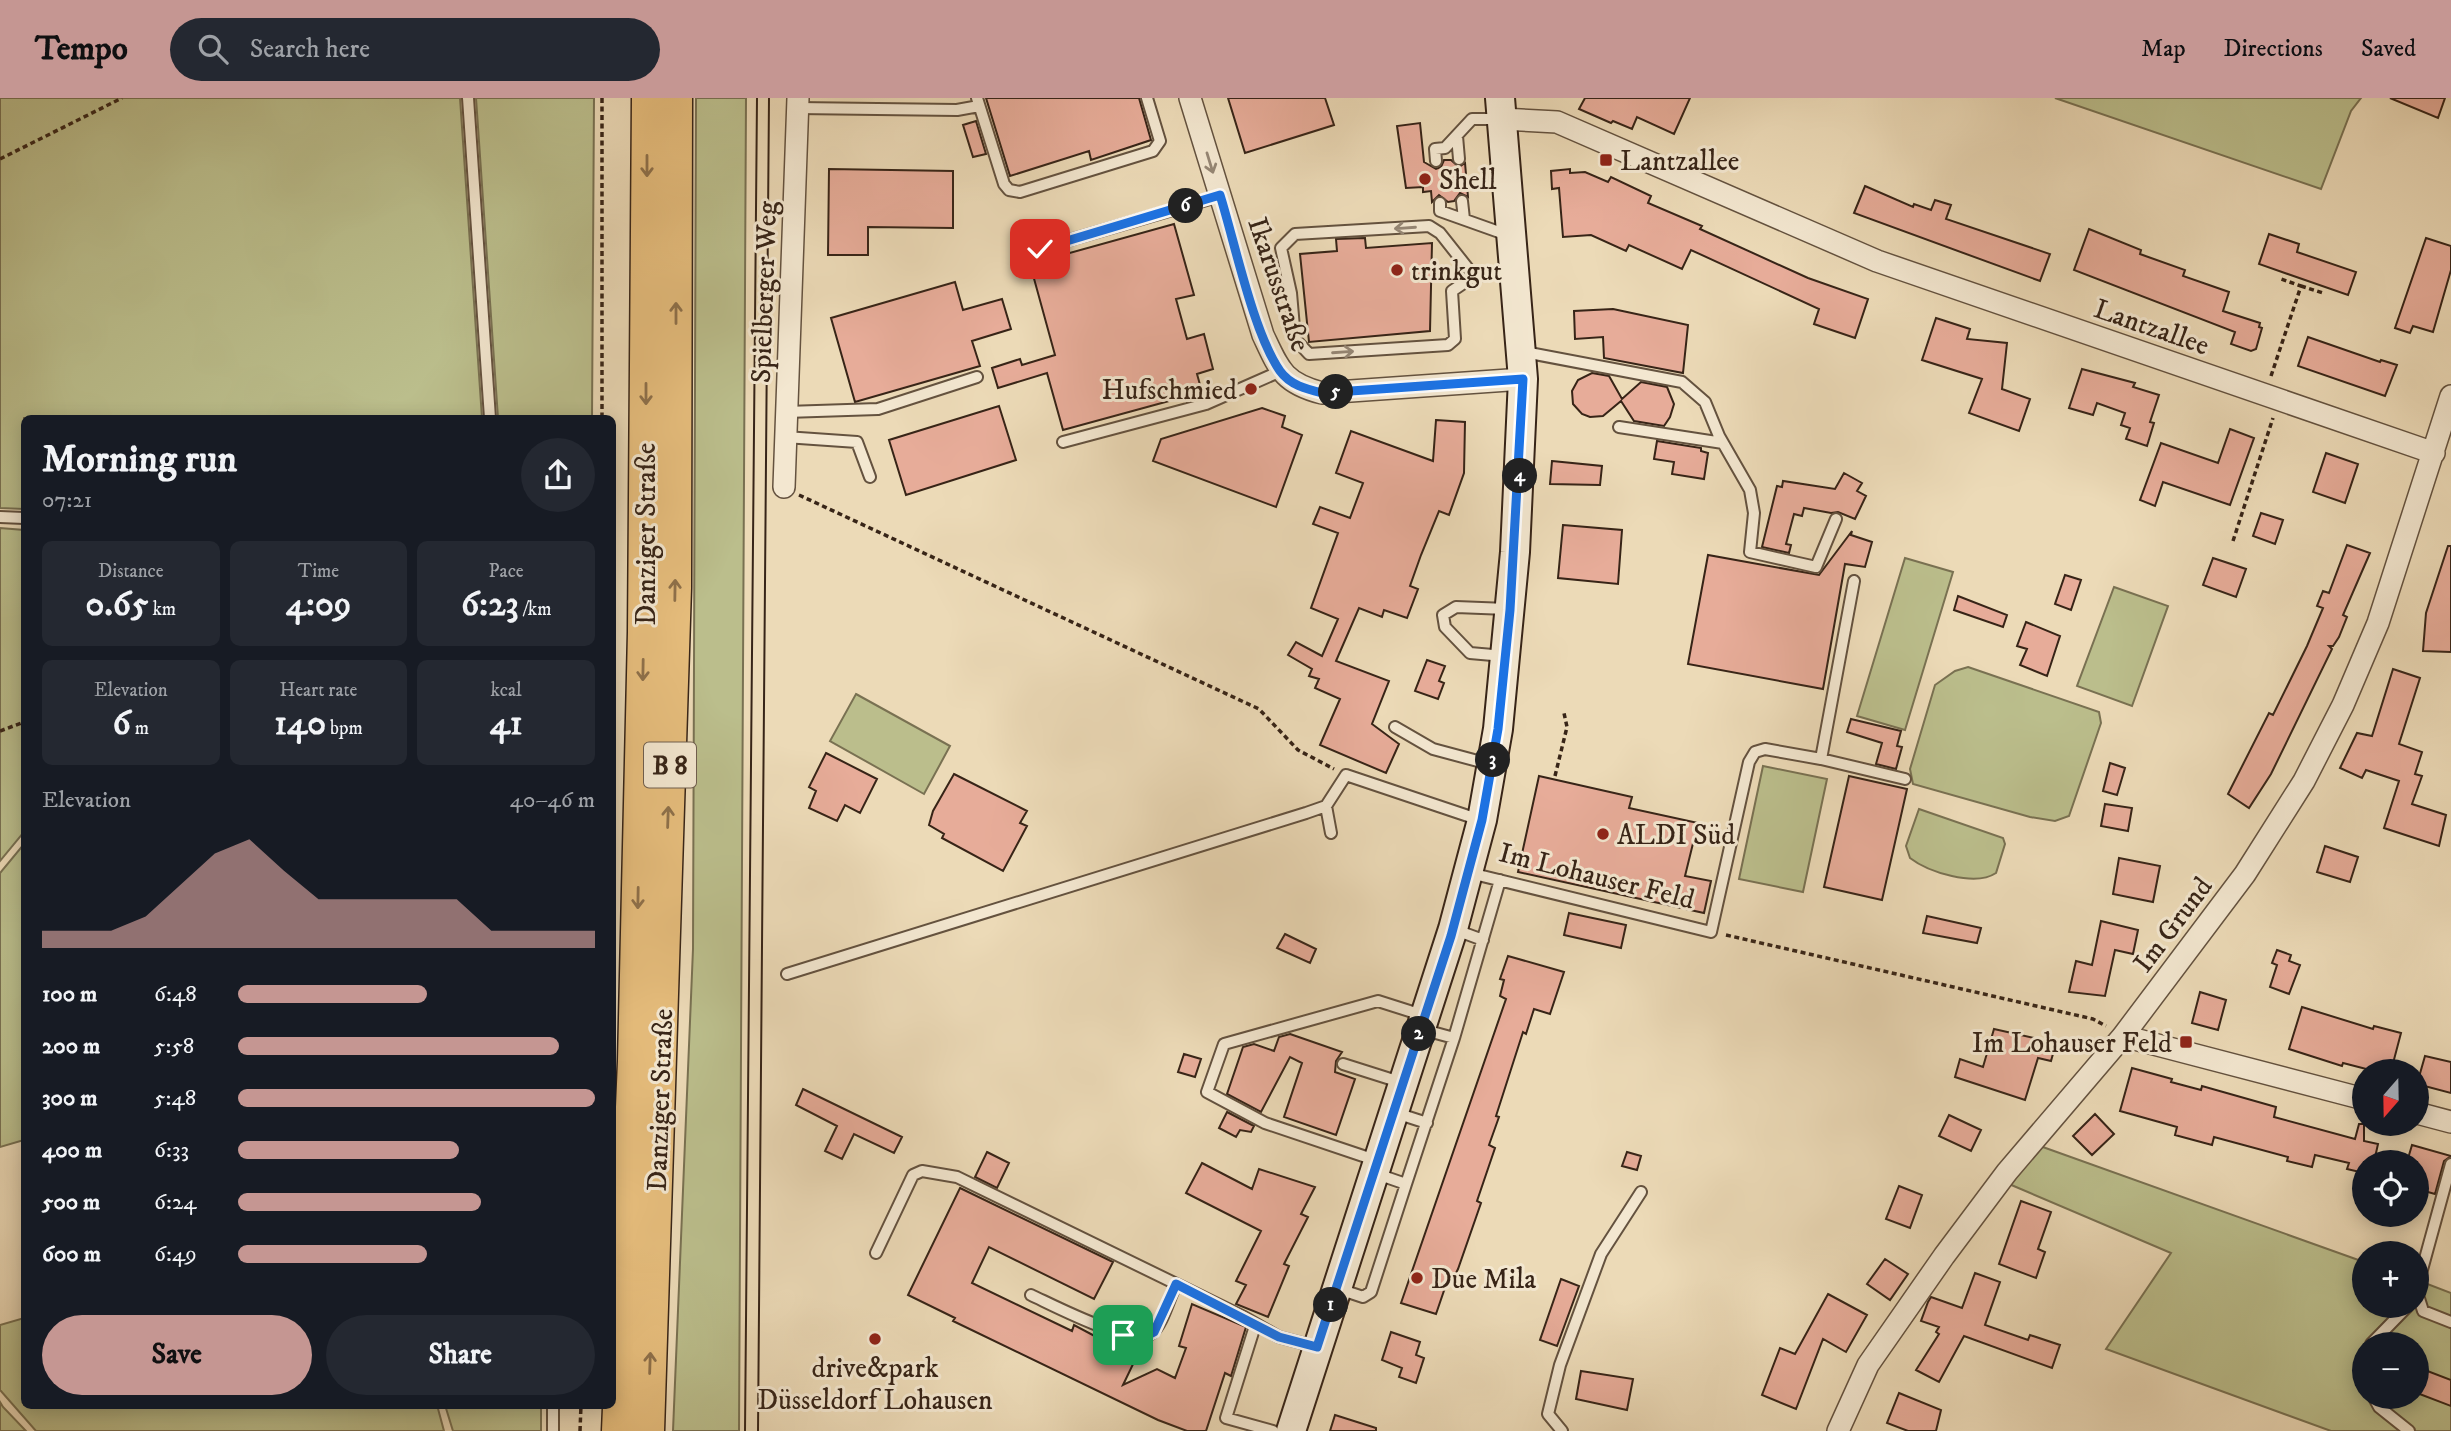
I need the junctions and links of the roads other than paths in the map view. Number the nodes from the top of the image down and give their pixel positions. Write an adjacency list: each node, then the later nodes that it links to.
1 (468, 98): 23 (lane)
2 (648, 98): 77 (main road, Danziger Straße / B 8, one-way to 77)
3 (676, 98): 78 (main road, Danziger Straße / B 8, one-way to 3)
4 (1147, 98): 6 (lane)
5 (1190, 98): 12 (street, Ikarusstraße, one-way to 12)
6 (978, 102): 7 (lane)
7 (797, 103): 22 (street, Spielberger Weg)
8 (1502, 108): 9 (lane); 14 (street); 28 (street, Lantzallee)
9 (1457, 136): 10 (lane); 11 (lane)
10 (1443, 156)
11 (1459, 159)
12 (1220, 195): 15 (lane); 19 (street, Ikarusstraße)
13 (1464, 219): 13 (lane); 14 (lane)
14 (1512, 232): 16 (street)
15 (1040, 249)
16 (1515, 271): 17 (lane); 18 (street)
17 (1474, 276): 17 (lane, one-way to 17)
18 (1522, 366): 19 (street, Ikarusstraße); 27 (lane); 35 (street)
19 (1280, 372): 26 (lane)
20 (976, 377): 22 (lane)
21 (2451, 396): 28 (street, Im Grund)
22 (786, 412): 25 (street, Spielberger Weg)
23 (490, 415)
24 (1619, 427): 27 (lane)
25 (785, 437): 29 (lane); 30 (street, Spielberger Weg)
26 (1063, 442)
27 (1723, 443): 33 (lane)
28 (2434, 453): 50 (street, Im Grund)
29 (870, 477)
30 (784, 487)
31 (0, 517): 32 (lane)
32 (21, 518)
33 (1836, 519)
34 (1854, 581): 38 (lane)
35 (1510, 610): 36 (street); 36 (lane)
36 (1505, 656): 39 (street)
37 (1395, 727): 39 (lane)
38 (1821, 759): 40 (lane); 45 (lane, Im Lohauser Feld)
39 (1492, 765): 42 (street)
40 (1905, 779)
41 (1326, 806): 42 (lane); 43 (lane); 48 (lane)
42 (1482, 820): 44 (street)
43 (1331, 833)
44 (1469, 873): 45 (lane, Im Lohauser Feld); 46 (street)
45 (1500, 880): 47 (lane)
46 (1453, 929): 47 (lane); 49 (street)
47 (1483, 940): 51 (lane)
48 (787, 974)
49 (1423, 1022): 51 (lane); 53 (street); 60 (lane)
50 (2123, 1036): 54 (street); 82 (street, Im Grund)
51 (1454, 1038): 58 (lane)
52 (1343, 1064): 53 (lane)
53 (1403, 1083): 55 (street)
54 (2352, 1096)
55 (1394, 1112): 58 (lane); 60 (street)
56 (2429, 1116): 57 (street)
57 (2451, 1122)
58 (1427, 1123): 61 (lane)
59 (2451, 1164): 63 (lane)
60 (1376, 1167): 61 (lane); 66 (street)
61 (1406, 1184): 66 (lane)
62 (1641, 1192): 81 (lane)
63 (2429, 1246)
64 (876, 1253): 65 (lane)
65 (1176, 1284): 67 (lane); 71 (lane)
66 (1336, 1288): 73 (street)
67 (1031, 1295)
68 (2429, 1313): 70 (lane)
69 (2396, 1318): 72 (lane)
70 (2451, 1322)
71 (1255, 1326): 73 (lane); 79 (lane)
72 (2382, 1332)
73 (1317, 1347): 80 (street)
74 (552, 1409): 76 (lane)
75 (2382, 1409): 83 (lane)
76 (553, 1431)
77 (618, 1431)
78 (648, 1431)
79 (1273, 1431)
80 (1291, 1431)
81 (1562, 1431)
82 (1838, 1431)
83 (2409, 1431)

